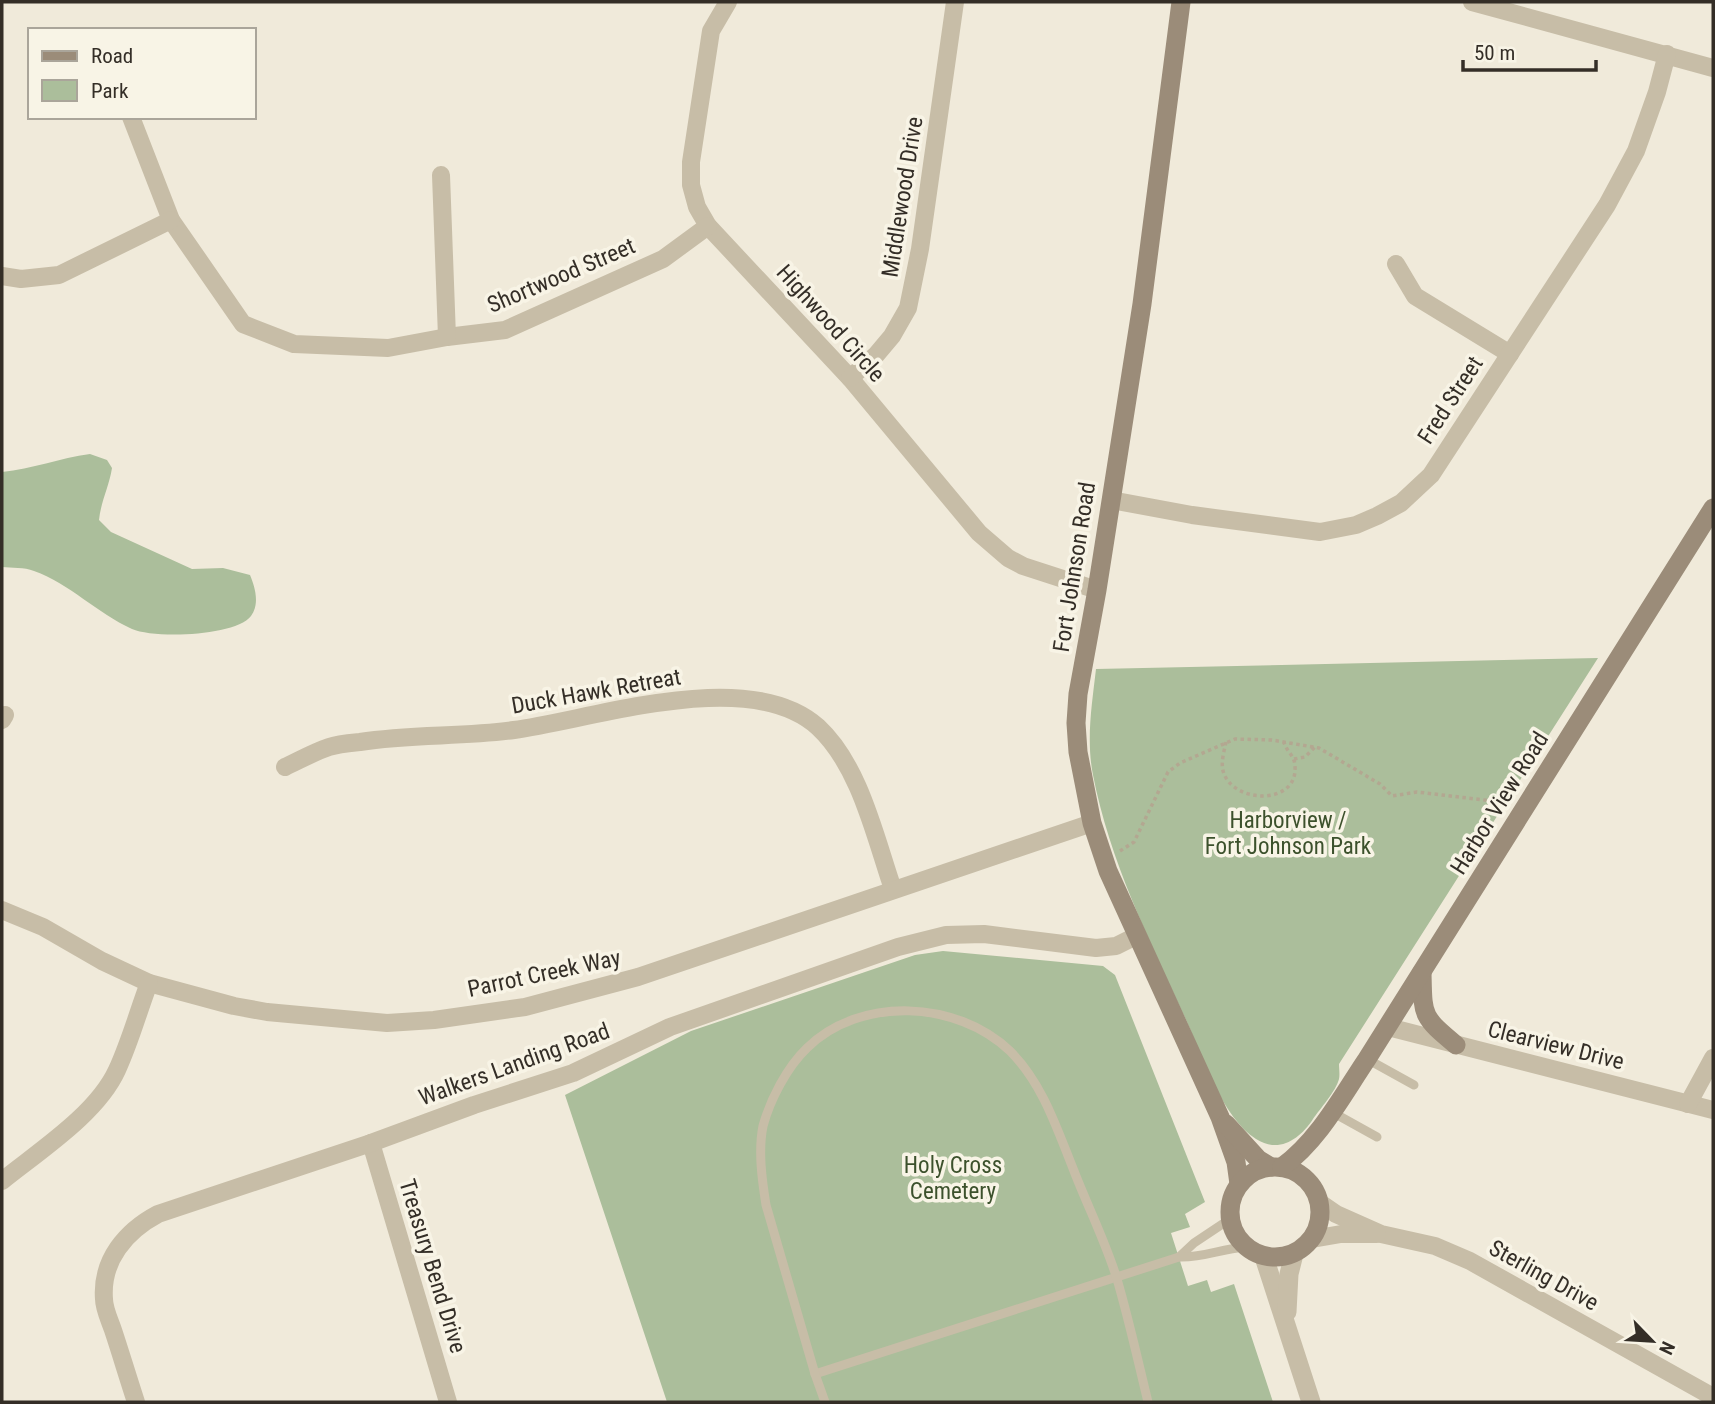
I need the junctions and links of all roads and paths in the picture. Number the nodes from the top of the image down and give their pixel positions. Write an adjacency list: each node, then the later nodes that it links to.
1 (728, 2): 10 (street, Highwood Circle)
2 (955, 2): 15 (street, Middlewood Drive)
3 (1181, 2): 16 (main road, Fort Johnson Road)
4 (1472, 2): 5 (street)
5 (1668, 54): 6 (street); 14 (street, Fred Street)
6 (1713, 68)
7 (132, 119): 9 (street, Shortwood Street)
8 (441, 175): 13 (street)
9 (171, 220): 12 (street); 13 (street, Shortwood Street)
10 (708, 226): 13 (street, Shortwood Street); 15 (street, Highwood Circle)
11 (1395, 264): 14 (street)
12 (2, 276)
13 (447, 337)
14 (1510, 354): 16 (street, Fred Street)
15 (850, 378): 18 (street, Highwood Circle)
16 (1111, 500): 18 (main road, Fort Johnson Road)
17 (1713, 508): 24 (main road, Harbor View Road)
18 (1097, 590): 25 (main road, Fort Johnson Road)
19 (1284, 741): 20 (path); 21 (path); 22 (path)
20 (1226, 742): 22 (path); 26 (path)
21 (1315, 747): 22 (path); 24 (path)
22 (1294, 759)
23 (285, 767): 27 (street, Duck Hawk Retreat)
24 (1523, 811): 30 (main road, Harbor View Road)
25 (1092, 823): 26 (main road, Fort Johnson Road); 27 (street, Parrot Creek Way)
26 (1104, 858): 29 (main road, Fort Johnson Road)
27 (893, 889): 31 (street, Parrot Creek Way)
28 (2, 910): 31 (street, Parrot Creek Way)
29 (1136, 936): 39 (main road, Fort Johnson Road); 42 (street, Walkers Landing Road)
30 (1422, 972): 32 (main road, Harbor View Road); 33 (main road)
31 (149, 983): 44 (street)
32 (1388, 1027): 33 (street, Clearview Drive); 35 (main road, Harbor View Road)
33 (1456, 1045): 37 (street, Clearview Drive)
34 (1713, 1058): 37 (street)
35 (1367, 1059): 36 (lane); 40 (main road, Harbor View Road)
36 (1414, 1085)
37 (1688, 1104): 38 (street, Clearview Drive)
38 (1713, 1110)
39 (1220, 1117): 43 (main road, Fort Johnson Road); 45 (main road, Fort Johnson Road)
40 (1328, 1118): 41 (lane); 43 (main road, Harbor View Road); 46 (main road, Harbor View Road)
41 (1377, 1137)
42 (371, 1143): 58 (street, Walkers Landing Road); 59 (street, Treasury Bend Drive)
43 (1276, 1167): 45 (main road); 46 (main road)
44 (2, 1181)
45 (1239, 1184): 47 (main road)
46 (1317, 1196): 48 (street, Sterling Drive); 49 (main road)
47 (1230, 1219): 50 (main road); 53 (lane)
48 (1381, 1234): 49 (street, Sterling Drive); 57 (street, Sterling Drive)
49 (1312, 1239): 51 (main road)
50 (1245, 1247): 52 (main road); 53 (lane)
51 (1294, 1254): 52 (main road); 55 (street)
52 (1264, 1256): 55 (street)
53 (1179, 1257): 54 (lane)
54 (1116, 1277): 56 (lane); 56 (lane); 61 (lane)
55 (1289, 1334): 62 (street)
56 (815, 1374): 60 (lane)
57 (1713, 1397)
58 (136, 1402)
59 (448, 1402)
60 (825, 1402)
61 (1148, 1402)
62 (1311, 1402)

